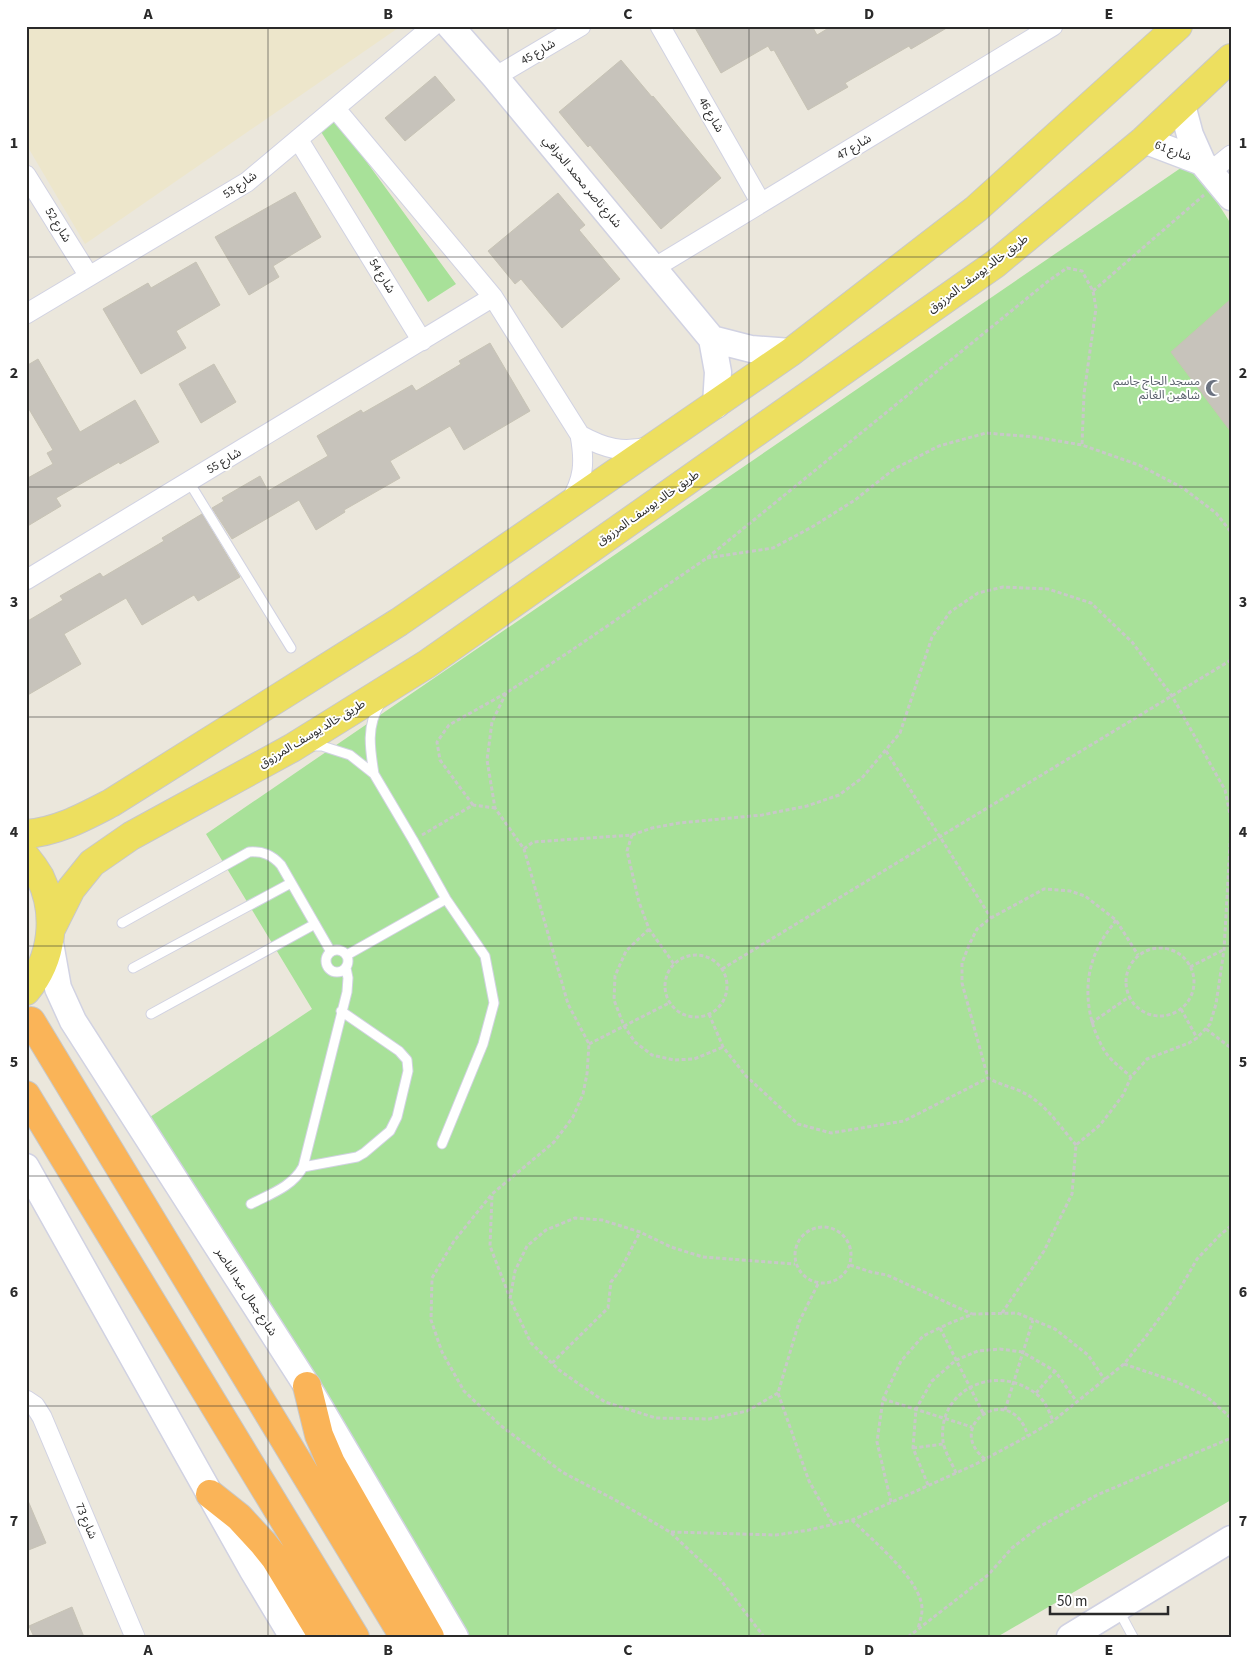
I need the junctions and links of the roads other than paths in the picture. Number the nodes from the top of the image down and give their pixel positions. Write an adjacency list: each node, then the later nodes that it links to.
1 (433, 26): 10 (street, شارع 53)
2 (450, 26): 8 (main road, شارع ناصر محمد الخرافي)
3 (581, 26): 8 (street, شارع 45)
4 (660, 26): 16 (street, شارع 46)
5 (1053, 26): 16 (street, شارع 47)
6 (1178, 26): 23 (main road)
7 (1231, 58): 9 (main road, طريق خالد يوسف المرزوق)
8 (494, 77): 17 (main road, شارع ناصر محمد الخرافي)
9 (1182, 105): 12 (main road, طريق خالد يوسف المرزوق); 15 (main road, شارع 61)
10 (335, 108): 11 (street, شارع 53); 19 (street)
11 (298, 139): 18 (street, شارع 53); 22 (street, شارع 54)
12 (1144, 140): 15 (main road, شارع 61); 31 (main road, طريق خالد يوسف المرزوق)
13 (1231, 155): 15 (street)
14 (26, 175): 18 (street, شارع 52)
15 (1216, 178)
16 (761, 203): 17 (street, شارع 47)
17 (654, 268): 21 (main road, شارع ناصر محمد الخرافي)
18 (89, 276): 20 (street, شارع 53)
19 (493, 297): 22 (street); 25 (street)
20 (26, 314)
21 (712, 339): 23 (main road); 24 (main road, شارع ناصر محمد الخرافي)
22 (422, 341): 27 (street, شارع 55)
23 (791, 352): 24 (main road)
24 (716, 405): 26 (main road)
25 (580, 435): 26 (street); 28 (street)
26 (658, 444): 28 (main road)
27 (189, 482): 29 (street, شارع 55); 30 (lane)
28 (566, 508): 34 (main road)
29 (26, 580)
30 (291, 648)
31 (392, 686): 32 (main road, طريق خالد يوسف المرزوق); 33 (lane)
32 (292, 748): 33 (lane); 40 (main road, طريق خالد يوسف المرزوق)
33 (374, 774): 37 (lane)
34 (26, 834)
35 (26, 857): 40 (main road)
36 (291, 883): 38 (lane); 39 (lane); 43 (lane)
37 (446, 899): 42 (lane); 50 (lane)
38 (122, 923)
39 (315, 924): 41 (lane); 47 (lane)
40 (50, 936): 45 (main road, طريق خالد يوسف المرزوق); 54 (main road, شارع جمال عبد الناصر)
41 (331, 952): 42 (lane); 44 (lane)
42 (347, 955): 44 (lane)
43 (133, 968)
44 (346, 968): 46 (lane)
45 (26, 991)
46 (341, 1011): 52 (lane); 52 (lane)
47 (151, 1014)
48 (31, 1021): 63 (highway)
49 (26, 1095): 62 (highway)
50 (442, 1144)
51 (26, 1167): 56 (main road)
52 (303, 1167): 53 (lane)
53 (251, 1204)
54 (307, 1386): 64 (highway); 65 (main road, شارع جمال عبد الناصر)
55 (30, 1403): 59 (street, شارع 73)
56 (210, 1494): 60 (main road); 61 (highway)
57 (1231, 1539): 58 (main road)
58 (1117, 1608): 66 (main road); 67 (lane)
59 (135, 1637)
60 (293, 1637)
61 (323, 1637)
62 (355, 1637)
63 (404, 1637)
64 (430, 1637)
65 (455, 1637)
66 (1070, 1637)
67 (1133, 1637)

